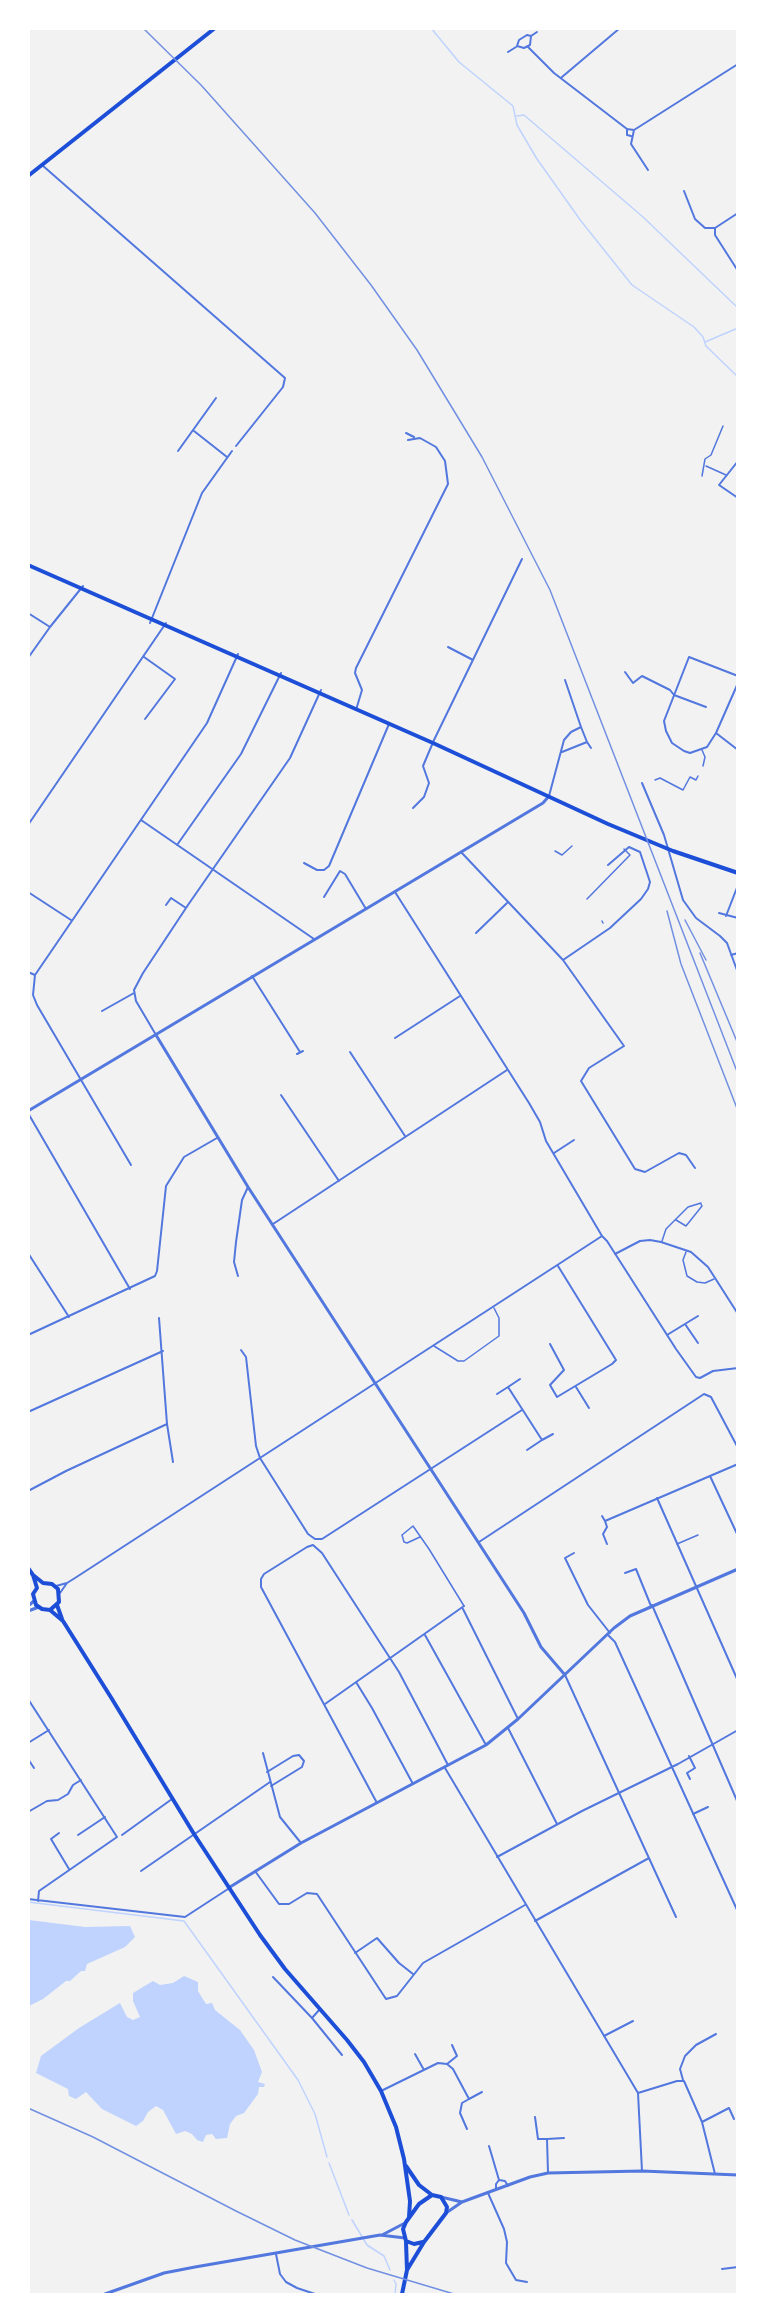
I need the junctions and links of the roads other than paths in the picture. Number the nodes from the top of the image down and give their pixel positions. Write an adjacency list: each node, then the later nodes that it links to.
1 (215, 28): 13 (main road)
2 (620, 28): 9 (street)
3 (537, 32): 4 (street)
4 (531, 36): 5 (street); 6 (street)
5 (517, 46): 6 (street); 7 (street)
6 (528, 47): 9 (street)
7 (508, 52)
8 (738, 64): 11 (street)
9 (562, 77): 10 (street)
10 (627, 129): 11 (street); 12 (street)
11 (634, 130): 12 (street)
12 (631, 136): 14 (street)
13 (42, 165): 15 (main road); 26 (street)
14 (648, 170)
15 (28, 176)
16 (684, 191): 18 (street)
17 (738, 213): 18 (street)
18 (715, 228): 19 (street)
19 (738, 271)
20 (216, 398): 22 (street)
21 (723, 426): 31 (street)
22 (193, 431): 27 (street); 29 (street)
23 (406, 433): 24 (street)
24 (414, 437): 25 (street); 56 (street)
25 (408, 440)
26 (236, 446)
27 (178, 451)
28 (232, 451): 29 (street)
29 (227, 457): 40 (street)
30 (738, 461): 32 (street)
31 (705, 466): 33 (street); 34 (street)
32 (736, 467): 33 (street)
33 (727, 475): 35 (street)
34 (702, 476)
35 (738, 498)
36 (522, 559): 47 (street)
37 (28, 565): 38 (main road)
38 (82, 587): 40 (main road); 42 (street)
39 (28, 613): 42 (street)
40 (151, 621): 41 (main road)
41 (165, 624): 44 (main road); 45 (street)
42 (50, 627): 46 (street)
43 (448, 647): 47 (street)
44 (237, 656): 49 (main road); 73 (street)
45 (144, 657): 57 (street); 74 (street)
46 (28, 658)
47 (473, 660): 62 (street)
48 (625, 672): 54 (street)
49 (280, 675): 53 (main road); 75 (street)
50 (738, 676): 54 (street)
51 (565, 680): 59 (street)
52 (738, 683): 60 (street)
53 (320, 692): 56 (main road); 82 (street)
54 (674, 695): 55 (street); 64 (street)
55 (706, 707)
56 (356, 710): 58 (main road)
57 (145, 719)
58 (389, 724): 62 (main road); 80 (street)
59 (581, 727): 61 (street); 66 (street)
60 (716, 733): 64 (street); 65 (street)
61 (587, 742): 63 (street); 66 (street)
62 (433, 744): 71 (main road); 72 (street)
63 (591, 748)
64 (702, 750): 67 (street)
65 (738, 750)
66 (562, 752): 71 (street)
67 (703, 766)
68 (698, 776): 69 (street)
69 (655, 780)
70 (642, 783): 100 (street)
71 (549, 796): 79 (street); 83 (main road)
72 (413, 808)
73 (141, 820): 75 (street); 96 (street)
74 (28, 825)
75 (177, 844): 82 (street)
76 (572, 846): 78 (street)
77 (624, 849): 81 (street); 88 (street); 101 (street)
78 (555, 851)
79 (461, 852): 86 (street); 89 (street)
80 (304, 863)
81 (608, 865)
82 (213, 870): 91 (street); 98 (street)
83 (738, 873)
84 (738, 885): 94 (street)
85 (28, 892): 96 (street)
86 (395, 892): 92 (street); 107 (street)
87 (324, 897): 92 (street)
88 (587, 899)
89 (507, 903): 97 (street); 101 (street)
90 (166, 905): 91 (street)
91 (186, 908): 106 (street)
92 (366, 909): 98 (street)
93 (719, 913): 94 (street)
94 (726, 916): 95 (street)
95 (738, 918)
96 (71, 920): 104 (street)
97 (476, 933)
98 (315, 940): 105 (street)
99 (738, 953): 100 (street)
100 (731, 955): 103 (street)
101 (563, 960): 122 (street)
102 (28, 972): 104 (street)
103 (738, 973)
104 (35, 975): 114 (street)
105 (252, 976): 109 (street); 111 (street)
106 (134, 993): 108 (street); 109 (street)
107 (460, 996): 110 (street); 113 (street)
108 (102, 1011)
109 (156, 1035): 114 (street); 118 (street)
110 (395, 1038)
111 (300, 1052)
112 (350, 1052): 117 (street)
113 (507, 1070): 117 (street); 120 (street)
114 (81, 1080): 116 (street); 121 (street)
115 (281, 1095): 123 (street)
116 (28, 1112): 135 (street)
117 (405, 1136): 123 (street)
118 (217, 1138): 124 (street); 135 (street)
119 (574, 1140): 120 (street)
120 (554, 1153): 127 (street)
121 (131, 1166)
122 (695, 1168)
123 (339, 1181): 126 (street)
124 (248, 1187): 126 (street); 133 (street)
125 (675, 1220): 125 (street); 128 (street)
126 (273, 1224): 151 (street)
127 (602, 1236): 131 (street); 132 (street)
128 (661, 1242): 129 (street); 131 (street)
129 (687, 1251): 134 (street); 134 (street)
130 (28, 1253): 139 (street)
131 (615, 1254): 143 (street)
132 (557, 1265): 136 (street); 153 (street)
133 (238, 1276)
134 (715, 1279): 137 (street)
135 (130, 1288): 139 (street)
136 (493, 1307): 146 (street); 146 (street)
137 (738, 1314)
138 (698, 1316): 141 (street)
139 (69, 1317): 142 (street)
140 (159, 1318): 147 (street)
141 (685, 1324): 143 (street); 144 (street)
142 (28, 1335)
143 (667, 1335): 149 (street)
144 (698, 1343)
145 (550, 1344): 153 (street)
146 (434, 1346): 151 (street)
147 (163, 1350): 157 (street); 158 (street)
148 (241, 1350): 163 (street)
149 (738, 1368)
150 (520, 1379): 152 (street)
151 (375, 1384): 163 (street); 166 (street)
152 (508, 1387): 154 (street); 156 (street)
153 (576, 1387): 155 (street)
154 (497, 1394)
155 (589, 1408)
156 (522, 1410): 160 (street); 166 (street)
157 (28, 1412)
158 (167, 1424): 164 (street); 168 (street)
159 (553, 1434): 160 (street)
160 (542, 1440): 162 (street)
161 (738, 1448): 175 (street)
162 (527, 1450)
163 (260, 1458): 166 (street); 184 (street)
164 (173, 1462)
165 (738, 1464): 167 (street)
166 (432, 1469): 175 (street)
167 (710, 1476): 169 (street); 173 (street)
168 (28, 1491)
169 (657, 1498): 171 (street); 176 (street)
170 (602, 1516): 171 (street)
171 (605, 1521): 177 (street)
172 (698, 1535): 176 (street)
173 (738, 1536)
174 (420, 1537): 174 (street); 193 (street)
175 (479, 1542): 200 (street)
176 (677, 1544): 186 (street)
177 (608, 1545)
178 (574, 1553): 197 (street)
179 (28, 1568): 182 (main road)
180 (738, 1569): 186 (street)
181 (625, 1573): 191 (street)
182 (33, 1575): 183 (main road); 187 (main road)
183 (43, 1583): 185 (main road); 187 (main road)
184 (67, 1583): 185 (street); 188 (street)
185 (55, 1586): 188 (main road)
186 (696, 1587): 191 (street); 201 (street)
187 (37, 1588): 189 (main road)
188 (60, 1593): 190 (main road)
189 (34, 1601): 192 (main road); 194 (street)
190 (57, 1605): 195 (main road); 196 (main road)
191 (652, 1606): 197 (street); 210 (street)
192 (39, 1607): 194 (street); 195 (main road)
193 (463, 1607): 198 (street); 205 (street)
194 (28, 1609)
195 (50, 1610): 196 (main road)
196 (63, 1621): 225 (main road)
197 (609, 1633): 200 (street); 216 (street)
198 (425, 1634): 199 (street); 211 (street)
199 (390, 1658): 202 (street); 204 (street); 215 (street)
200 (565, 1675): 205 (street); 224 (street)
201 (738, 1681)
202 (356, 1682): 204 (street); 222 (street)
203 (28, 1699): 207 (street)
204 (326, 1704): 226 (street)
205 (518, 1719): 206 (street)
206 (508, 1728): 211 (street); 232 (street)
207 (49, 1730): 209 (street); 220 (street)
208 (738, 1730): 210 (street)
209 (28, 1743)
210 (713, 1744): 213 (street); 227 (street)
211 (486, 1745): 215 (street)
212 (262, 1754): 218 (street)
213 (689, 1756): 216 (street); 219 (street)
214 (28, 1759): 217 (street)
215 (446, 1766): 222 (street); 238 (street)
216 (672, 1767): 224 (street); 230 (street)
217 (34, 1768)
218 (267, 1772): 221 (street); 223 (street)
219 (690, 1779)
220 (81, 1780): 229 (street); 231 (street)
221 (270, 1782): 223 (street); 234 (street)
222 (413, 1784): 226 (street)
223 (271, 1786): 237 (street)
224 (618, 1792): 232 (street); 239 (street)
225 (172, 1799): 234 (main road); 236 (street)
226 (378, 1803): 237 (street)
227 (738, 1803)
228 (708, 1807): 230 (street)
229 (28, 1812)
230 (693, 1814): 247 (street)
231 (105, 1817): 235 (street); 240 (street)
232 (558, 1825): 238 (street)
233 (59, 1833): 240 (street)
234 (194, 1834): 241 (street); 243 (main road)
235 (78, 1835)
236 (122, 1835)
237 (301, 1843): 242 (street)
238 (497, 1857): 246 (street)
239 (649, 1858): 248 (street); 249 (street)
240 (69, 1869): 245 (street)
241 (141, 1871)
242 (255, 1871): 243 (street); 250 (street)
243 (230, 1887): 245 (street); 253 (main road)
244 (28, 1899): 245 (street)
245 (38, 1900)
246 (525, 1905): 249 (street); 251 (street)
247 (738, 1912)
248 (676, 1917)
249 (535, 1921): 257 (street)
250 (355, 1953): 251 (street); 251 (street)
251 (414, 1974)
252 (273, 1977): 254 (street)
253 (320, 2009): 254 (street); 264 (main road)
254 (312, 2018): 260 (street)
255 (633, 2021): 257 (street)
256 (716, 2034): 263 (street)
257 (604, 2036): 266 (street)
258 (452, 2045): 261 (street)
259 (415, 2054): 262 (street)
260 (342, 2055)
261 (447, 2064): 262 (street); 267 (street)
262 (424, 2070): 264 (street)
263 (683, 2080): 266 (street); 270 (street)
264 (381, 2091): 275 (main road)
265 (482, 2092): 267 (street)
266 (638, 2093): 276 (street)
267 (469, 2099): 271 (street)
268 (536, 2117): 273 (street)
269 (734, 2119): 270 (street)
270 (702, 2122): 278 (street)
271 (467, 2129)
272 (564, 2138): 273 (street)
273 (547, 2139): 277 (street)
274 (489, 2146): 280 (street)
275 (405, 2166): 284 (main road); 288 (main road)
276 (642, 2171): 277 (street); 278 (street)
277 (548, 2173): 281 (street)
278 (715, 2174): 279 (street)
279 (738, 2175)
280 (499, 2180): 281 (street); 282 (street)
281 (508, 2186): 282 (street)
282 (497, 2190): 283 (street)
283 (488, 2193): 286 (street); 297 (street)
284 (432, 2194): 285 (main road); 288 (main road)
285 (441, 2197): 286 (street); 287 (main road)
286 (462, 2202): 287 (street)
287 (446, 2213): 292 (main road)
288 (409, 2217): 289 (main road)
289 (405, 2223): 290 (street); 291 (main road)
290 (380, 2235): 291 (street); 293 (street)
291 (405, 2240): 292 (main road); 296 (main road)
292 (424, 2242): 296 (main road)
293 (276, 2254): 298 (street); 299 (street)
294 (738, 2267): 295 (street)
295 (722, 2269)
296 (407, 2270): 300 (main road)
297 (527, 2283)
298 (314, 2294)
299 (105, 2295)
300 (402, 2295)

